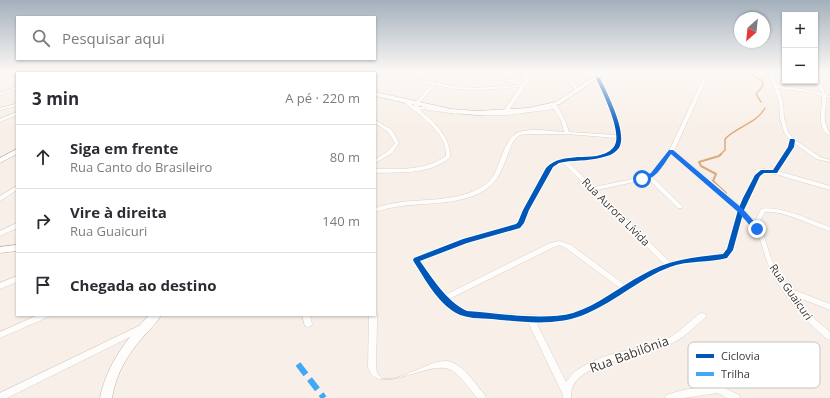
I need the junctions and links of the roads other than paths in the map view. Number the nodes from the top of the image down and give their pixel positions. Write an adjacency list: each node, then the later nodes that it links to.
1 (10, 91): 10 (street)
2 (429, 91): 15 (street)
3 (521, 91): 18 (street)
4 (578, 91): 16 (street)
5 (604, 91): 24 (street)
6 (699, 91): 27 (street)
7 (777, 91): 25 (street)
8 (800, 91): 12 (street)
9 (822, 91): 12 (street)
10 (0, 94)
11 (376, 94): 15 (street)
12 (824, 95): 13 (street); 23 (street)
13 (830, 96)
14 (16, 106): 17 (street)
15 (417, 106): 16 (street); 18 (street); 32 (street)
16 (555, 106): 18 (street); 22 (street)
17 (0, 109)
18 (505, 112)
19 (16, 113): 20 (street)
20 (0, 121)
21 (376, 122): 30 (street)
22 (567, 133): 24 (street); 40 (street)
23 (830, 135)
24 (620, 137): 28 (street)
25 (792, 140): 31 (street); 33 (street)
26 (16, 151): 29 (street)
27 (671, 151): 34 (street); 41 (street, Rua Guaicuri)
28 (563, 160): 37 (street, Rua Aurora Lívida); 53 (street)
29 (0, 161)
30 (376, 161)
31 (830, 161)
32 (376, 171)
33 (775, 172): 35 (street); 41 (street)
34 (649, 177): 37 (street); 39 (street)
35 (830, 188)
36 (16, 189): 38 (street)
37 (594, 189): 48 (street, Rua Aurora Lívida)
38 (0, 199)
39 (680, 207)
40 (376, 210)
41 (740, 210): 43 (street, Rua Guaicuri); 48 (street)
42 (16, 226): 45 (street)
43 (755, 226): 44 (street); 52 (street, Rua Guaicuri)
44 (830, 229)
45 (0, 234)
46 (16, 248): 47 (street)
47 (0, 250)
48 (669, 265): 51 (street)
49 (16, 279): 50 (street)
50 (0, 286)
51 (625, 288): 53 (street); 60 (street)
52 (787, 290): 54 (street); 64 (street, Rua Guaicuri)
53 (445, 298): 60 (street)
54 (830, 307)
55 (43, 316): 63 (street)
56 (155, 316): 62 (street)
57 (306, 316): 61 (street)
58 (373, 316): 68 (street)
59 (702, 316): 65 (street, Rua Babilônia)
60 (530, 318): 65 (street)
61 (308, 324)
62 (146, 325): 66 (street); 67 (street)
63 (0, 335)
64 (830, 337)
65 (566, 395)
66 (0, 397)
67 (106, 398)
68 (482, 398)
69 (669, 398): 70 (street)
70 (736, 398)

